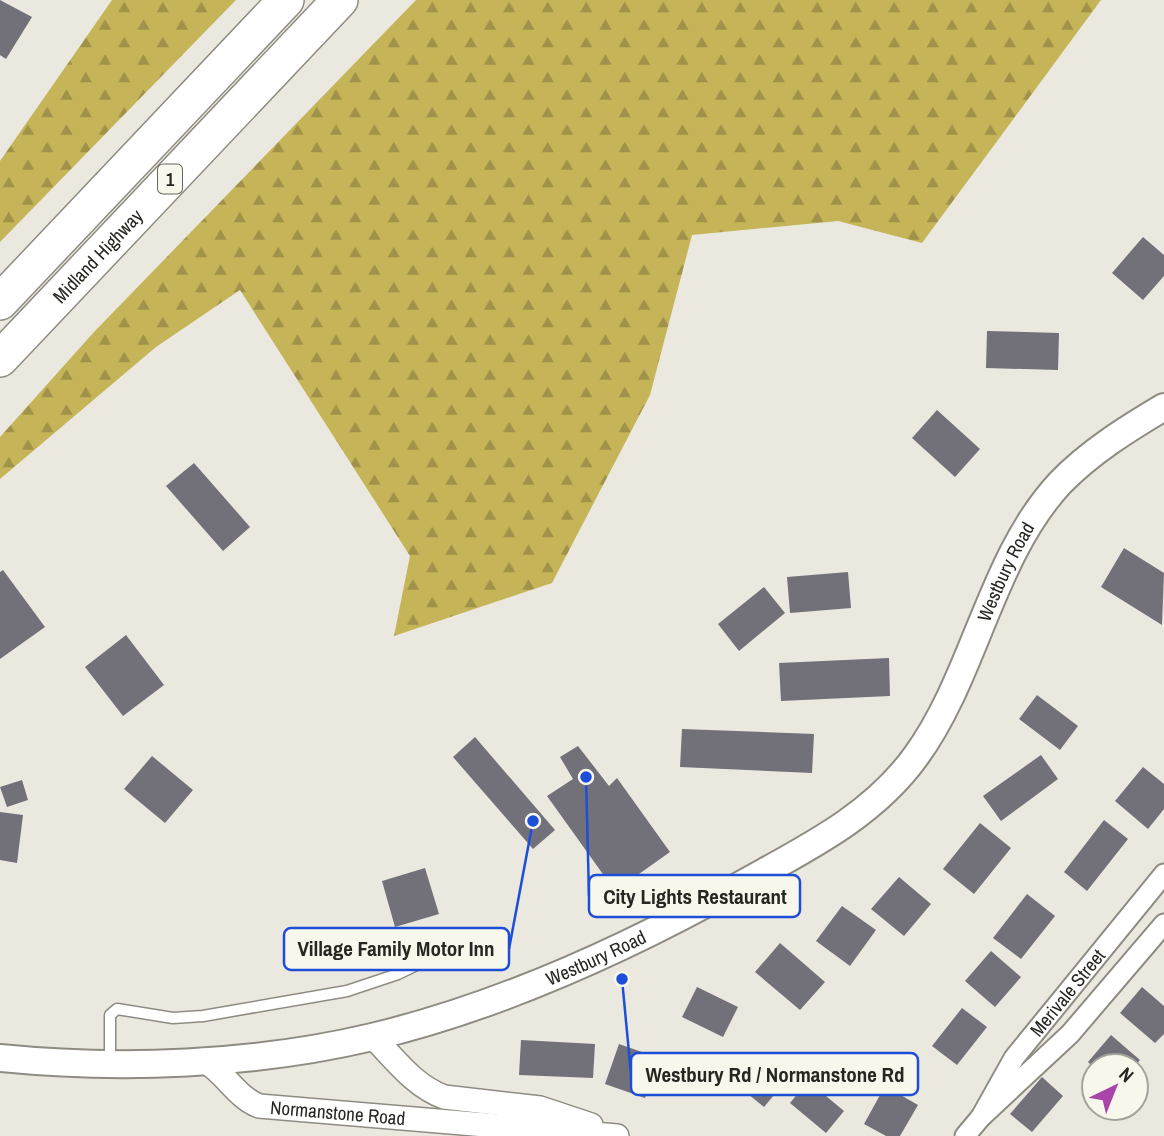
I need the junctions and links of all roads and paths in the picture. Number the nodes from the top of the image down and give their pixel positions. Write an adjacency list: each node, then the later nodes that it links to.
1 (286, 0): 3 (highway, Midland Highway / 1)
2 (340, 0): 4 (highway, Midland Highway / 1)
3 (0, 302)
4 (0, 359)
5 (1164, 407): 9 (main road, Westbury Road)
6 (1164, 874): 13 (street, Merivale Street)
7 (1164, 924): 13 (street, Merivale Street)
8 (450, 949): 12 (lane)
9 (373, 1037): 11 (main road, Westbury Road); 14 (street, Normanstone Road)
10 (0, 1058): 12 (main road, Westbury Road)
11 (202, 1060): 12 (main road, Westbury Road); 14 (street, Normanstone Road)
12 (110, 1065)
13 (981, 1117): 15 (street, Merivale Street)
14 (619, 1136)
15 (965, 1136)

